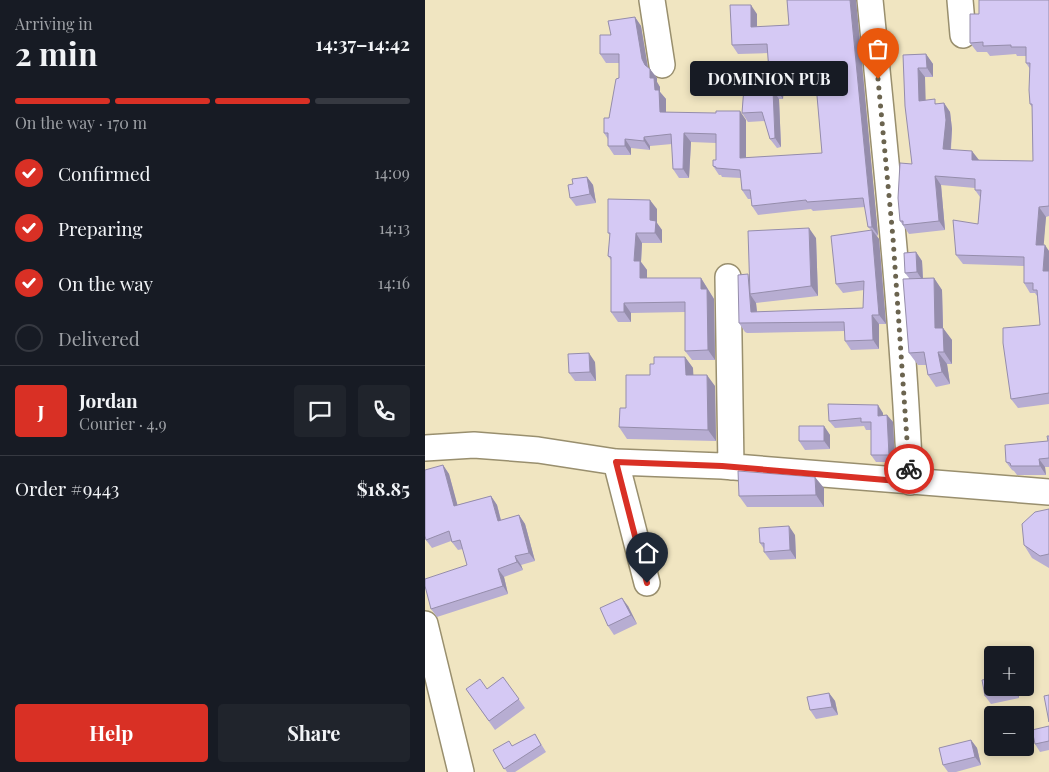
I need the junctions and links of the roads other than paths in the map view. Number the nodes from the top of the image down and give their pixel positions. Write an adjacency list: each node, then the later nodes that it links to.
1 (652, 0): 5 (street)
2 (870, 0): 10 (street)
3 (960, 0): 4 (street)
4 (963, 35)
5 (662, 65)
6 (729, 277): 9 (street)
7 (425, 448): 8 (street)
8 (616, 462): 9 (street); 12 (street)
9 (731, 467): 10 (street)
10 (910, 482): 11 (street)
11 (1049, 492)
12 (647, 583)
13 (425, 624): 14 (street)
14 (461, 772)

